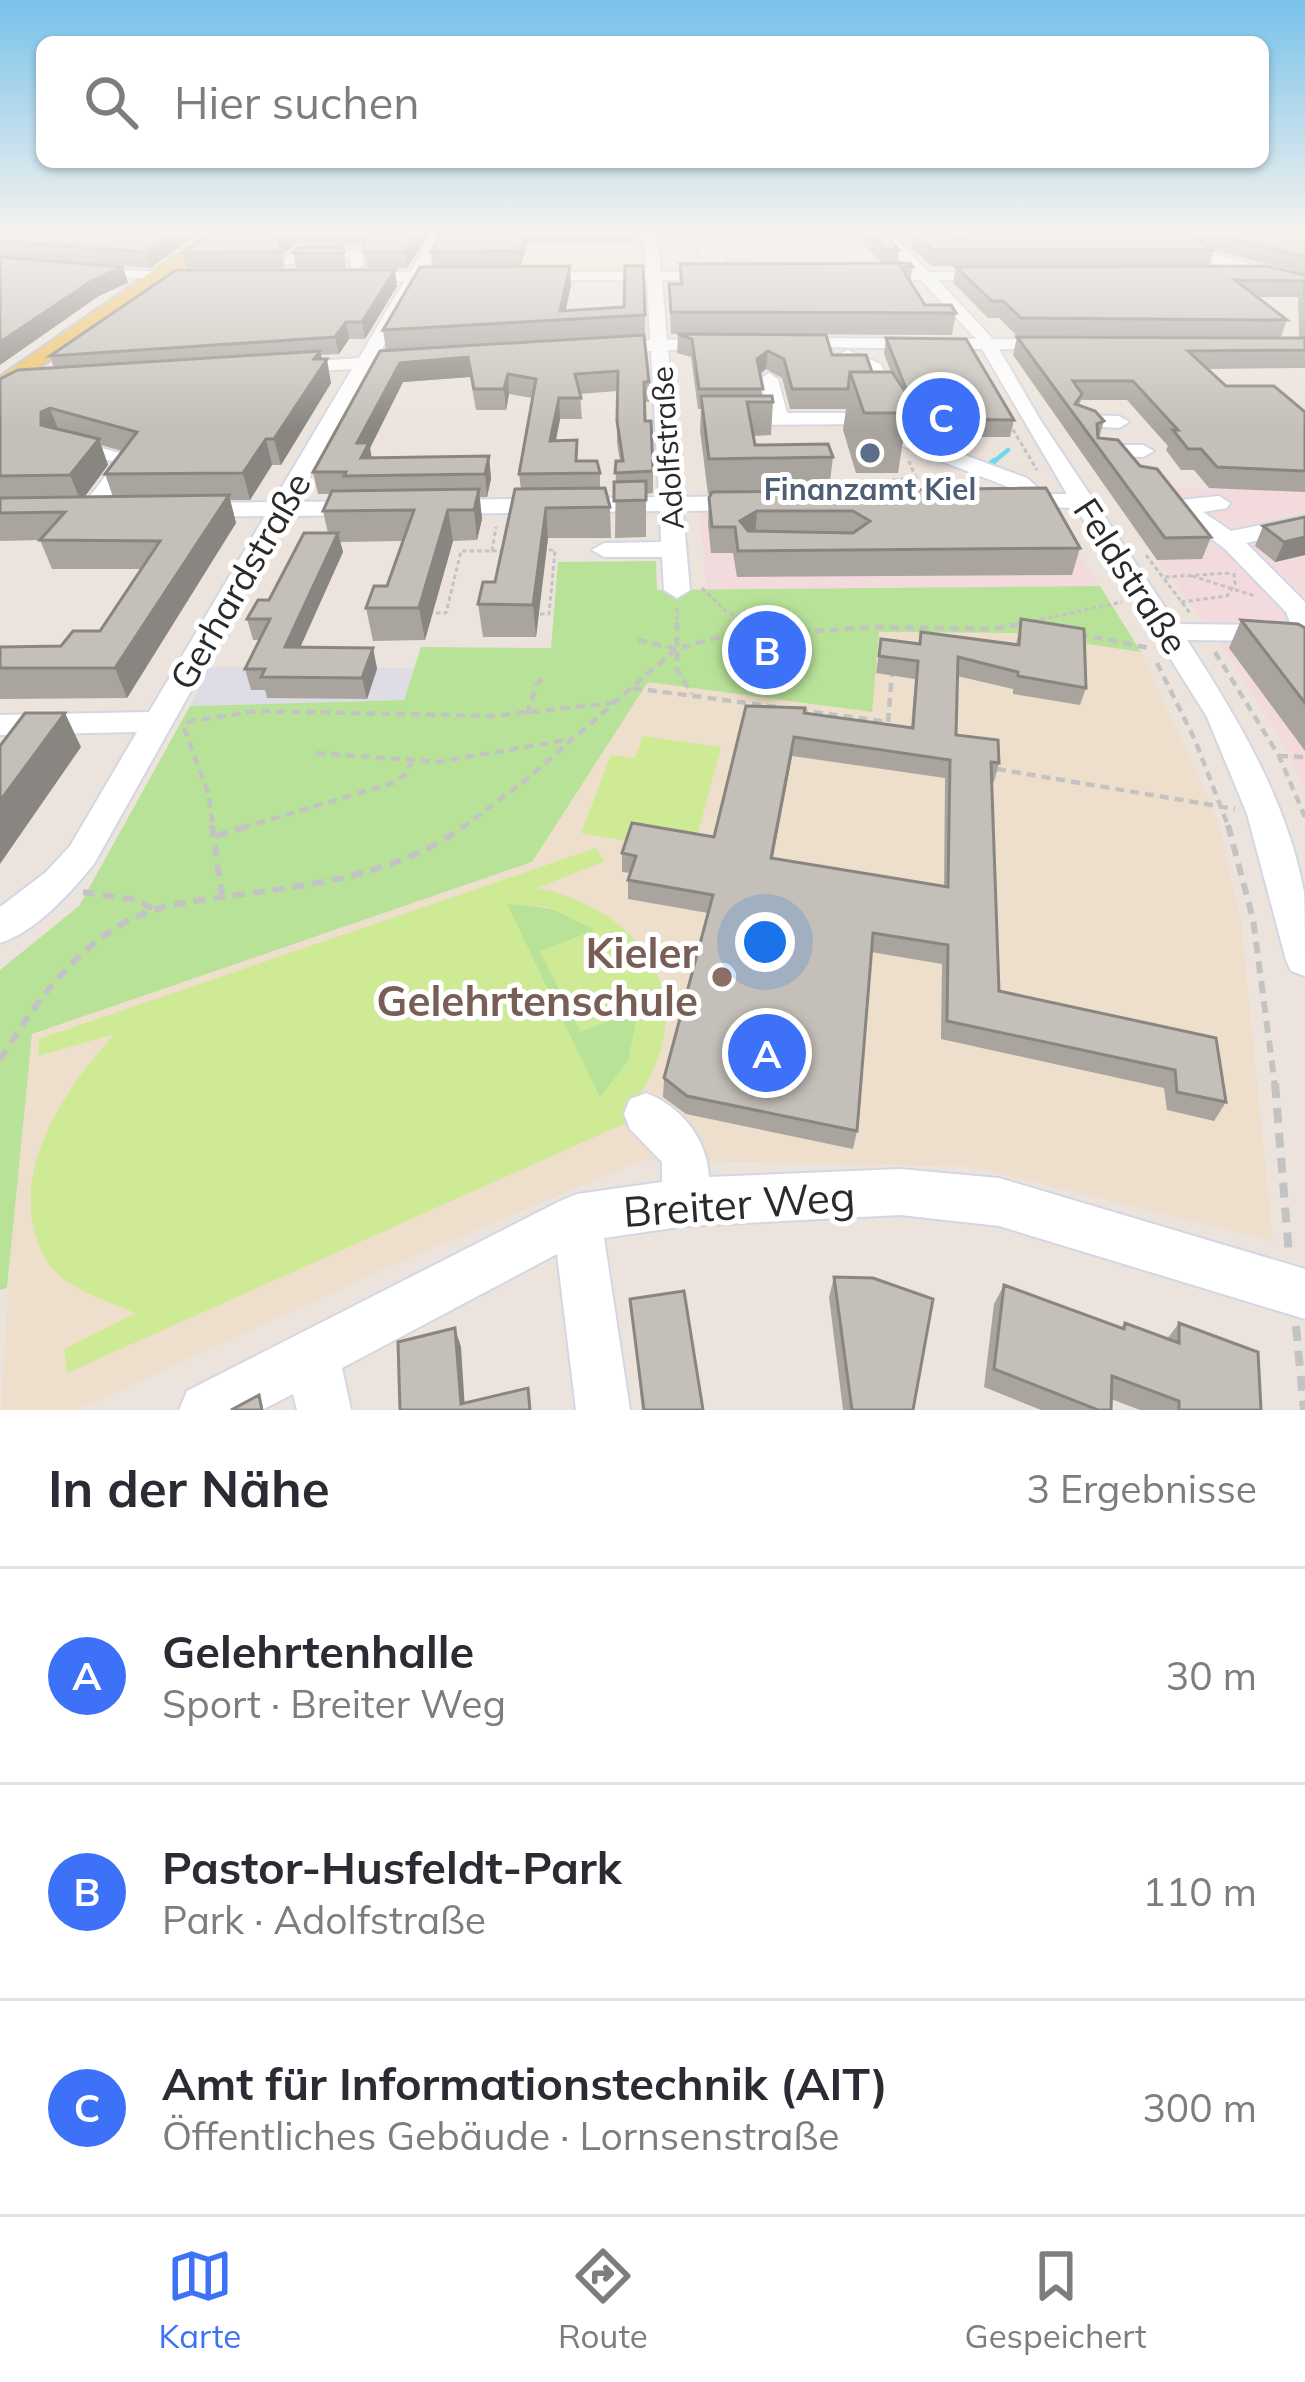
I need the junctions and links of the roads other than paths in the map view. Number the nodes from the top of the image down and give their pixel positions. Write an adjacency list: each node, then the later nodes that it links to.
1 (127, 300): 17 (main road)
2 (403, 300): 13 (street, Gerhardstraße)
3 (658, 300): 5 (street, Adolfstraße)
4 (946, 300): 8 (street, Feldstraße)
5 (662, 343): 6 (street); 10 (street); 18 (street, Adolfstraße)
6 (749, 343)
7 (771, 343): 12 (street)
8 (989, 343): 9 (street); 12 (street); 22 (street, Feldstraße)
9 (1064, 344)
10 (580, 348)
11 (433, 358): 13 (street)
12 (848, 358): 24 (street)
13 (366, 362): 14 (street); 34 (street, Gerhardstraße)
14 (273, 369)
15 (769, 380): 19 (street)
16 (34, 386): 17 (street)
17 (3, 387)
18 (689, 419): 19 (street); 32 (street, Adolfstraße)
19 (778, 419): 24 (street)
20 (1058, 421): 22 (street)
21 (1083, 421): 23 (street)
22 (1030, 422): 26 (street, Feldstraße)
23 (1119, 422)
24 (897, 429): 29 (street)
25 (62, 444): 36 (street)
26 (1049, 451): 27 (street); 30 (street, Feldstraße)
27 (1143, 452)
28 (999, 501): 29 (street)
29 (1047, 501): 30 (street)
30 (1082, 501): 42 (street, Feldstraße)
31 (777, 502): 32 (street)
32 (673, 503): 34 (street); 39 (street, Adolfstraße)
33 (1220, 503): 38 (street)
34 (283, 508): 35 (street); 44 (street, Gerhardstraße)
35 (176, 511)
36 (91, 512)
37 (1305, 524): 38 (street)
38 (1234, 544): 43 (street)
39 (674, 549): 40 (street); 41 (street, Adolfstraße)
40 (604, 550)
41 (677, 588)
42 (1156, 621): 43 (street); 47 (street, Feldstraße)
43 (1302, 625)
44 (172, 723): 45 (street); 46 (street, Gerhardstraße)
45 (0, 725)
46 (7, 917)
47 (1305, 960)
48 (646, 1114): 49 (street)
49 (686, 1202): 50 (street, Breiter Weg); 51 (street, Breiter Weg)
50 (577, 1218): 52 (street, Breiter Weg); 55 (street)
51 (1284, 1288)
52 (312, 1353): 53 (street, Breiter Weg); 54 (street)
53 (206, 1410)
54 (324, 1410)
55 (603, 1410)

